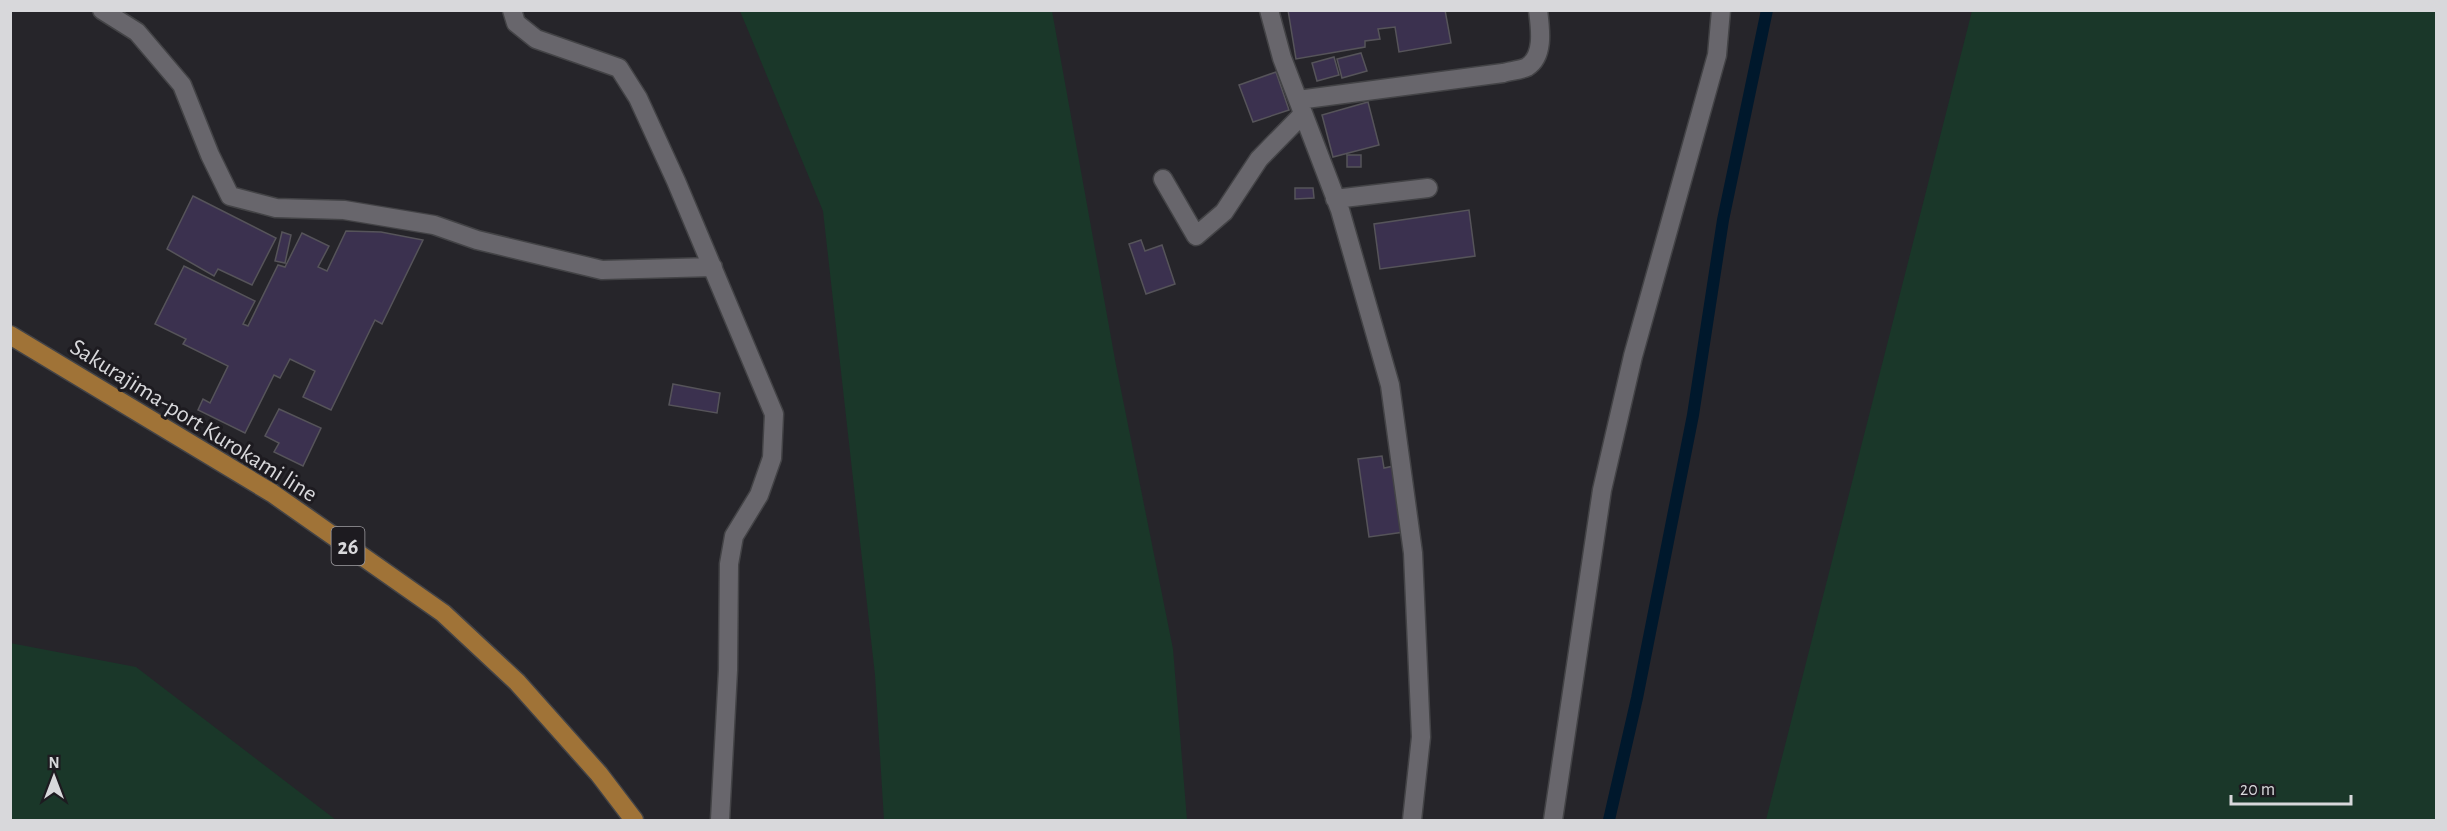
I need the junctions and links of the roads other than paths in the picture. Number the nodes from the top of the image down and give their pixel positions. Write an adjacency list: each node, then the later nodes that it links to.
1 (102, 10): 10 (street)
2 (512, 10): 10 (street)
3 (1269, 10): 6 (street)
4 (1538, 10): 6 (street)
5 (1720, 10): 15 (street)
6 (1300, 107): 7 (street); 9 (street)
7 (1163, 178)
8 (1428, 188): 9 (street)
9 (1335, 199): 14 (street)
10 (713, 267): 13 (street)
11 (10, 335): 12 (main road, Sakurajima-port Kurokami line / 26)
12 (634, 820)
13 (720, 820)
14 (1412, 820)
15 (1553, 820)

